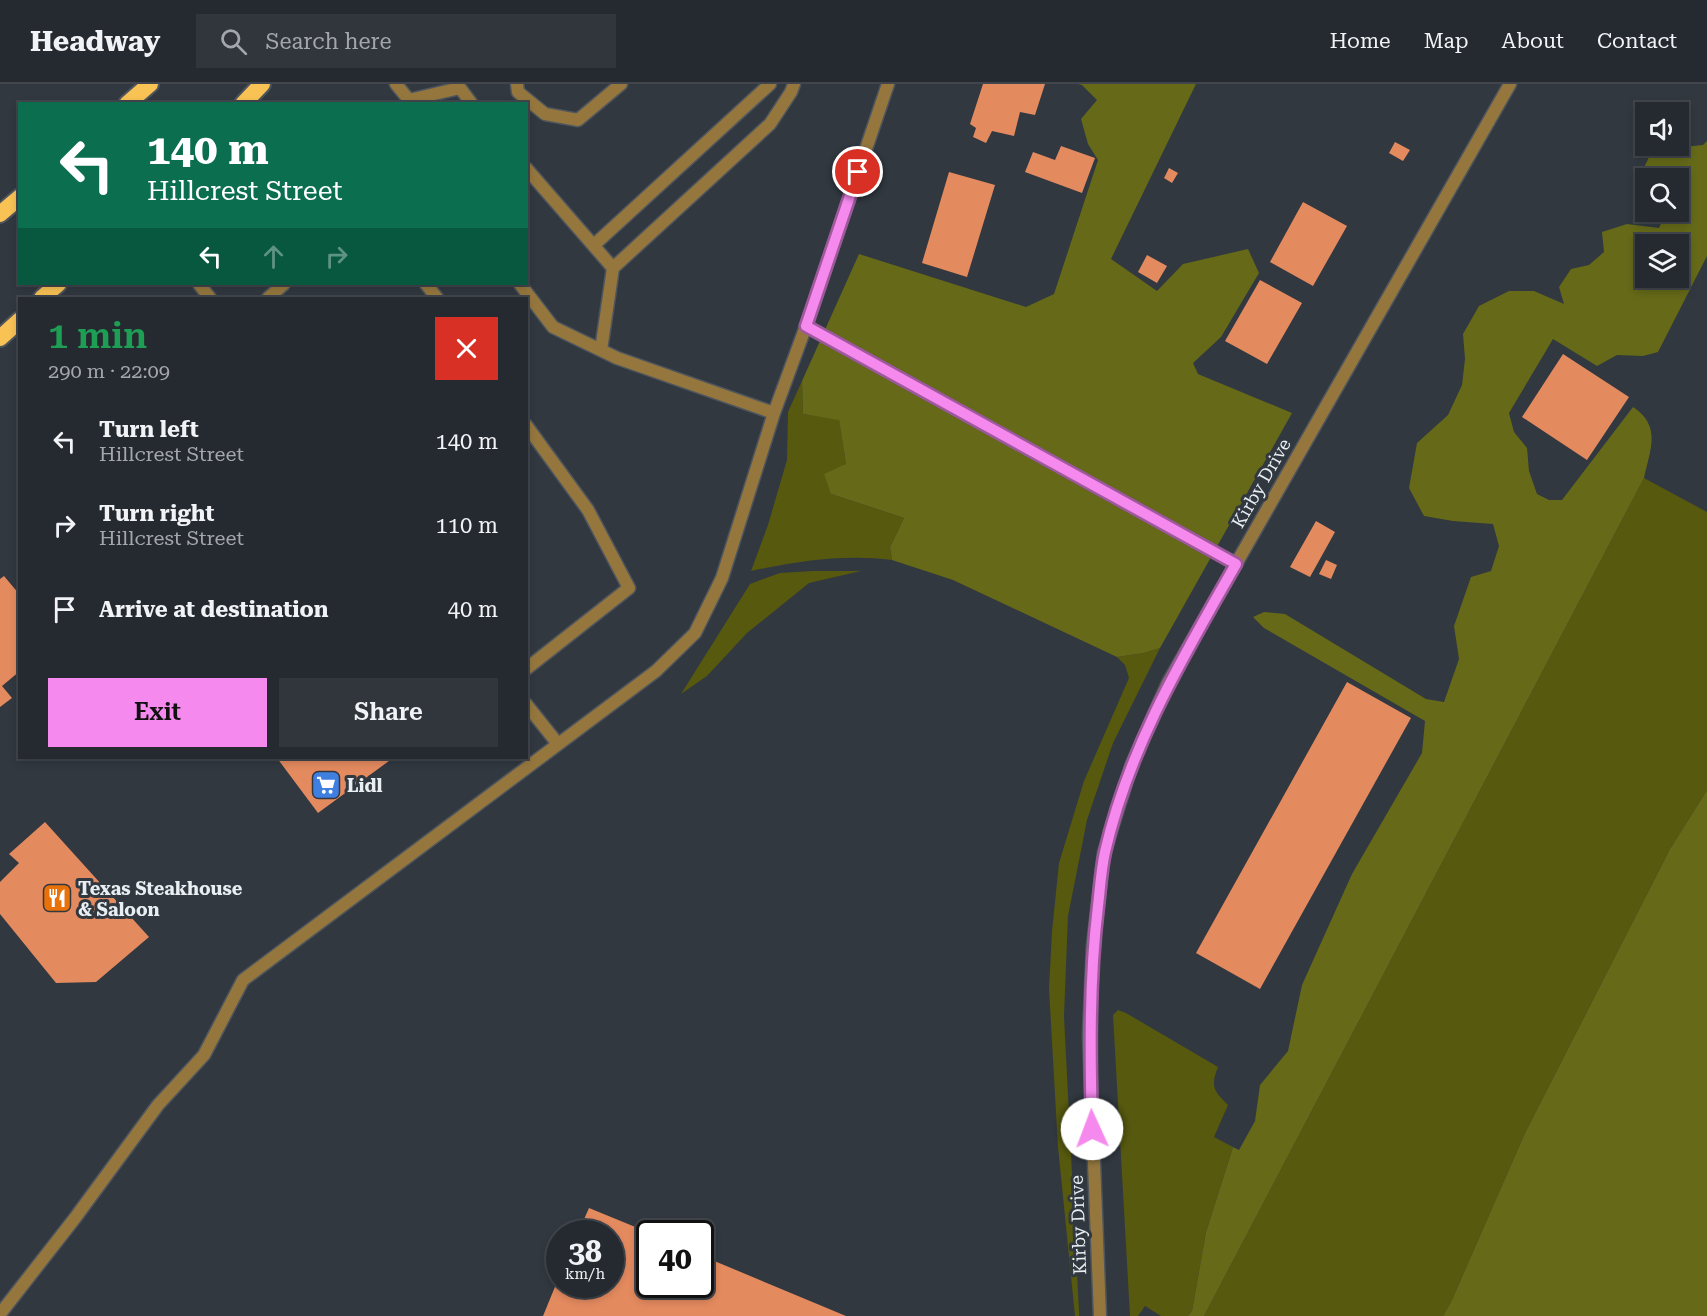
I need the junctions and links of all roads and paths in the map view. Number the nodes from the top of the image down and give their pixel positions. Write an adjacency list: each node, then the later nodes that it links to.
1 (150, 84): 10 (highway)
2 (262, 84): 11 (highway)
3 (396, 84): 12 (street)
4 (517, 84): 5 (street)
5 (621, 84)
6 (770, 84): 17 (street)
7 (794, 84): 18 (street)
8 (888, 84): 29 (street)
9 (1510, 84): 34 (street, Kirby Drive)
10 (129, 102)
11 (245, 102)
12 (409, 102): 13 (street)
13 (470, 102)
14 (528, 170): 17 (street)
15 (18, 199): 16 (highway)
16 (0, 214)
17 (594, 245): 18 (street)
18 (613, 268): 31 (street)
19 (57, 285): 24 (highway)
20 (200, 285): 25 (street)
21 (283, 285): 26 (street)
22 (427, 285): 27 (street)
23 (521, 285): 31 (street)
24 (43, 297)
25 (209, 297)
26 (269, 297)
27 (436, 297)
28 (18, 322): 30 (highway)
29 (806, 326): 32 (street); 34 (street)
30 (0, 338)
31 (601, 350): 32 (street)
32 (774, 413): 37 (street)
33 (528, 427): 35 (street)
34 (1236, 564): 39 (street, Kirby Drive)
35 (528, 667)
36 (528, 706): 37 (street)
37 (558, 744): 38 (street)
38 (0, 1314)
39 (1100, 1316)

